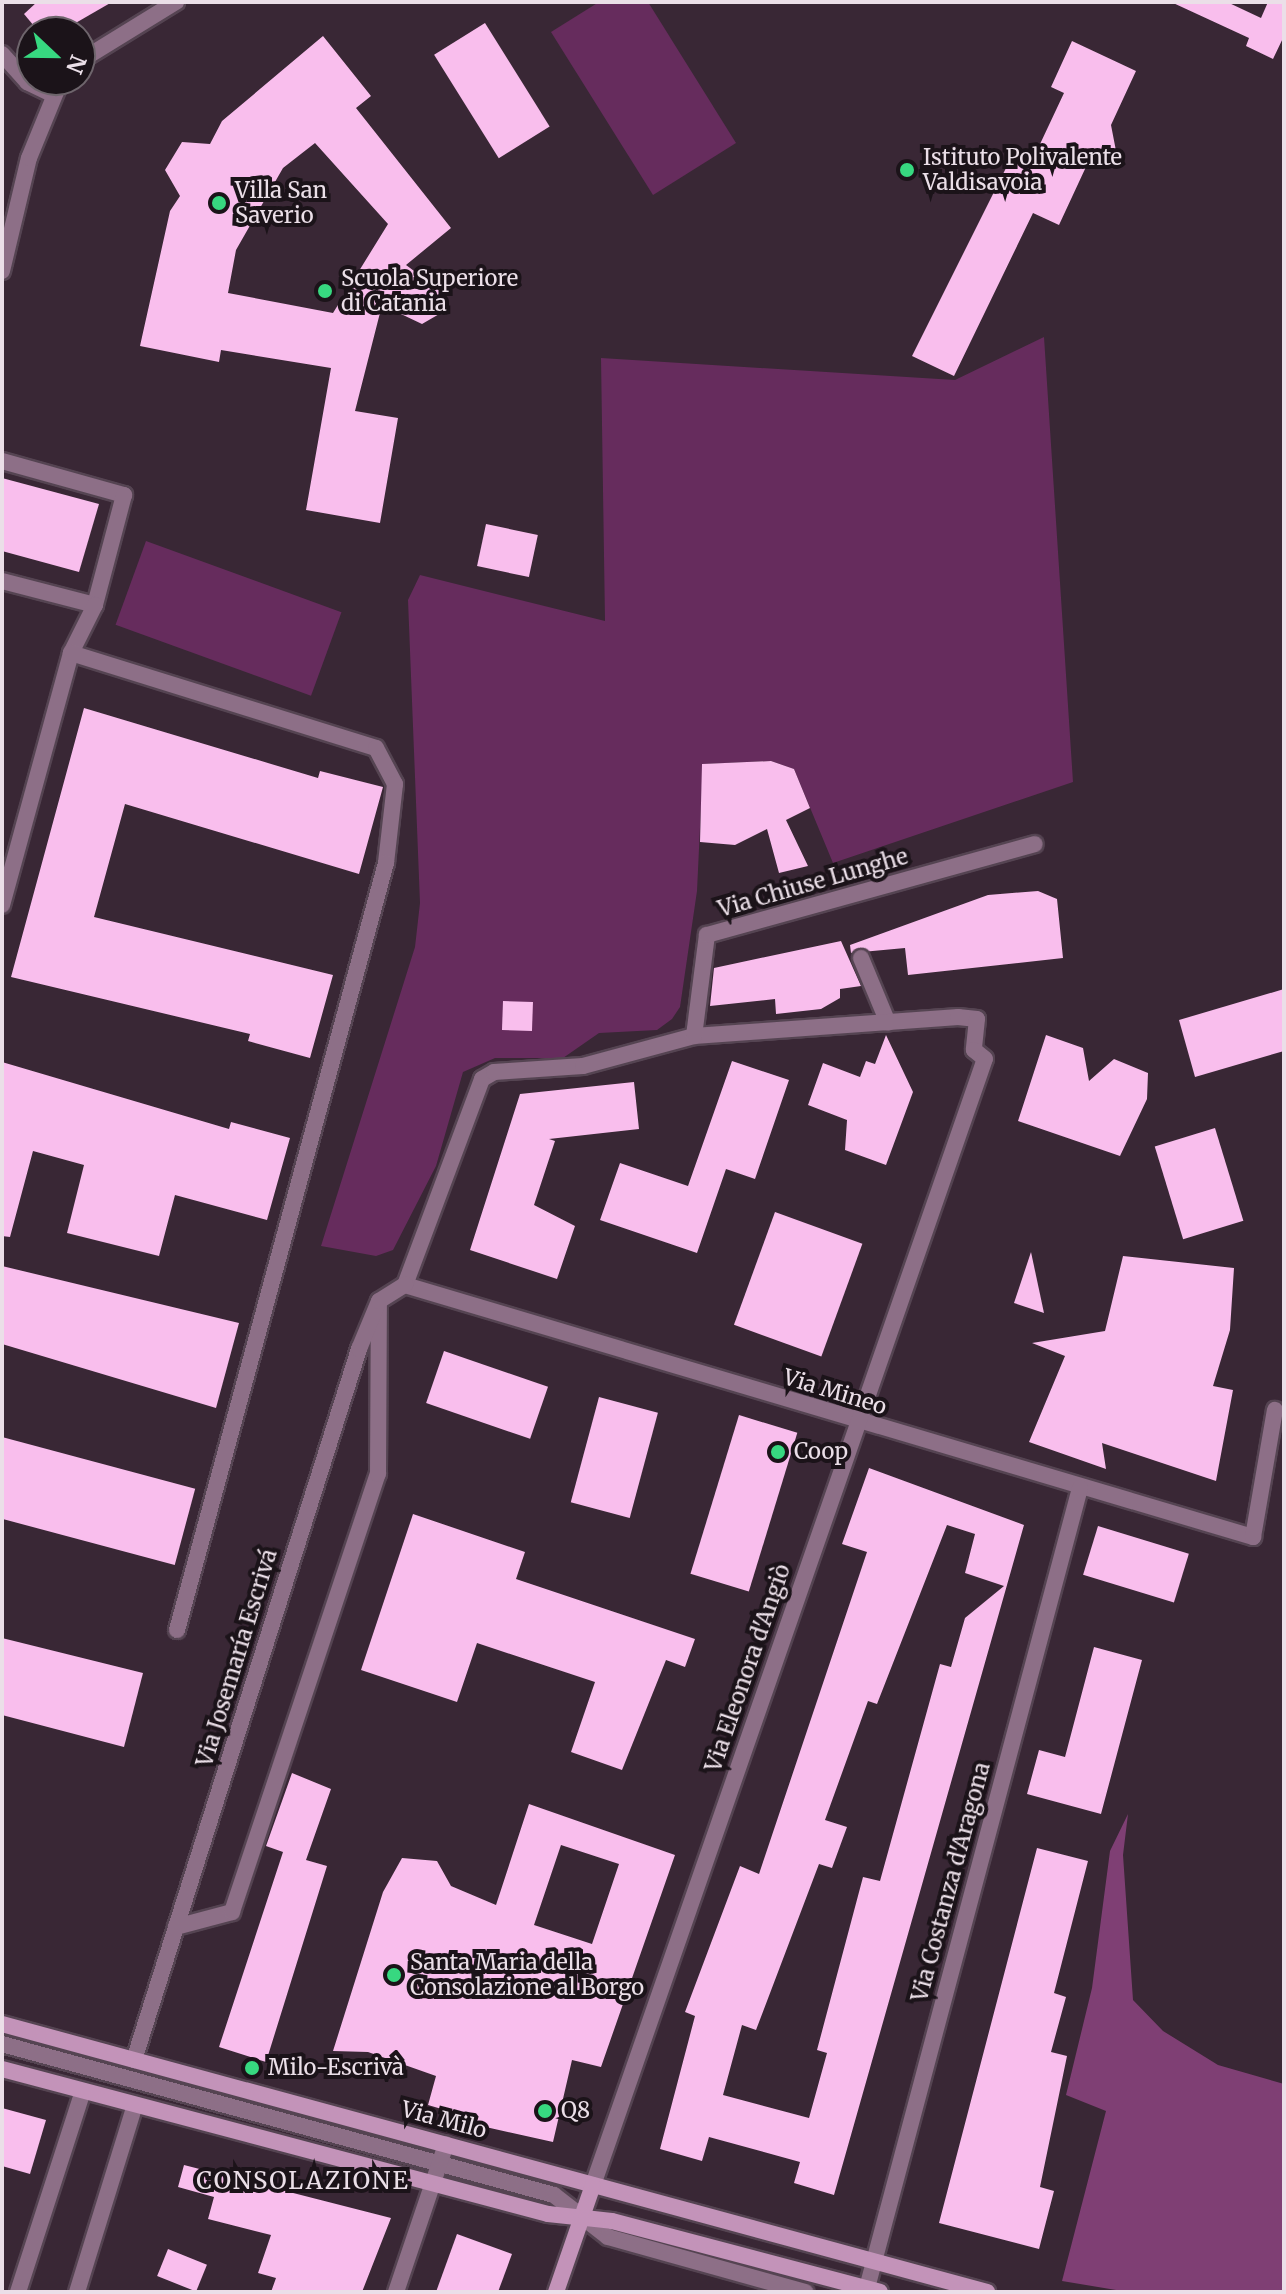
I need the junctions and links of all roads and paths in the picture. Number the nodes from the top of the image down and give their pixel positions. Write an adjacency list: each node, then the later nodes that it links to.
1 (176, 2): 2 (street)
2 (96, 51)
3 (2, 54): 4 (street)
4 (16, 70)
5 (56, 96): 6 (street)
6 (2, 271)
7 (2, 461): 9 (street)
8 (2, 581): 9 (street)
9 (95, 605): 10 (street)
10 (71, 653): 12 (street); 21 (street)
11 (1035, 844): 15 (street, Via Chiuse Lunghe)
12 (2, 905)
13 (861, 958): 14 (street)
14 (888, 1023): 15 (street); 19 (street, Via Eleonora d'Angiò)
15 (694, 1036): 16 (street)
16 (405, 1285): 17 (street); 19 (street, Via Mineo)
17 (379, 1301): 22 (street, Via Josemaría Escrivá); 22 (street)
18 (1275, 1410): 20 (street, Via Mineo)
19 (855, 1422): 20 (street, Via Mineo); 32 (street, Via Eleonora d'Angiò)
20 (1080, 1488): 34 (street, Via Costanza d'Aragona)
21 (177, 1630)
22 (176, 1927): 25 (street, Via Josemaría Escrivá)
23 (2, 2024): 25 (main road, Via Milo)
24 (2, 2044): 30 (street)
25 (134, 2060): 29 (main road, Via Milo)
26 (2, 2069): 27 (main road)
27 (83, 2091): 28 (main road); 36 (street)
28 (135, 2105): 31 (main road); 37 (street)
29 (446, 2144): 30 (street); 32 (main road, Via Milo)
30 (440, 2162): 31 (street); 33 (street)
31 (434, 2182): 33 (main road); 38 (street)
32 (593, 2185): 33 (main road, Via Eleonora d'Angiò); 34 (main road, Via Milo)
33 (581, 2219): 35 (main road); 39 (main road, Via Eleonora d'Angiò); 40 (street)
34 (874, 2261): 35 (street, Via Costanza d'Aragona); 41 (main road, Via Milo)
35 (874, 2290)
36 (18, 2292)
37 (77, 2292)
38 (396, 2292)
39 (556, 2292)
40 (805, 2292)
41 (987, 2292)

